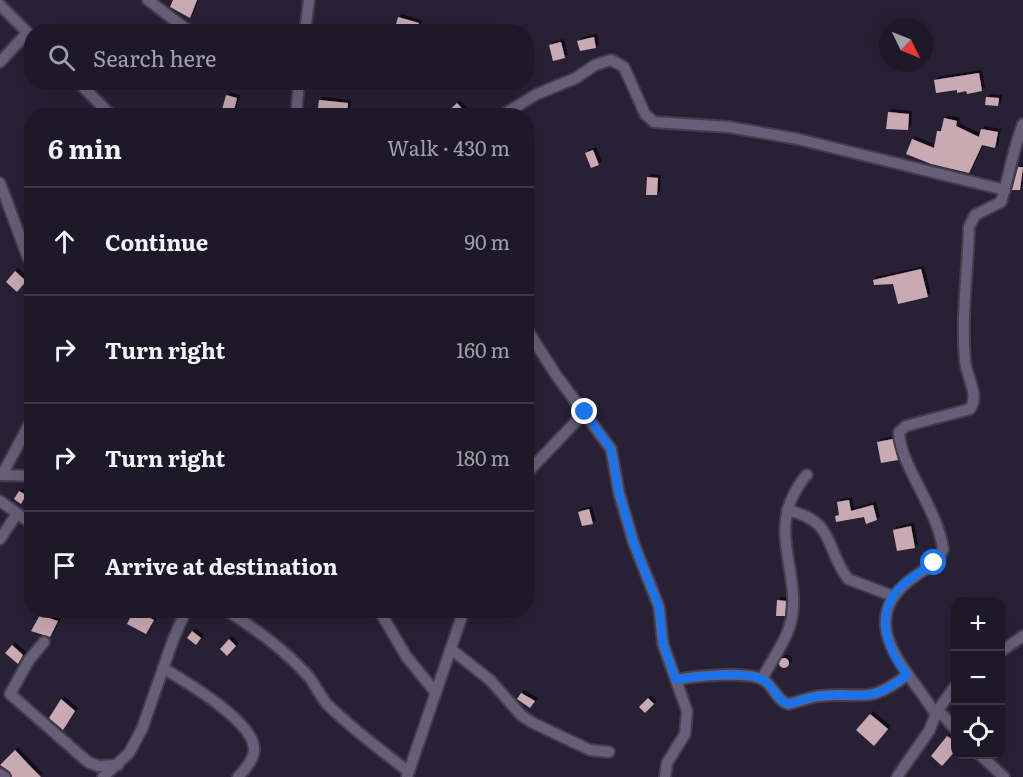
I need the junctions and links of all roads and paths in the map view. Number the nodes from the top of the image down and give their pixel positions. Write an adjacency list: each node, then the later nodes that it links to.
1 (148, 0): 4 (street)
2 (309, 0): 5 (street)
3 (0, 5): 6 (street)
4 (180, 24)
5 (306, 24)
6 (24, 30)
7 (24, 40): 8 (street)
8 (0, 62)
9 (86, 90): 11 (street)
10 (298, 90): 12 (street)
11 (104, 108)
12 (297, 108)
13 (515, 108): 16 (street)
14 (1023, 124): 16 (street)
15 (0, 183): 17 (street)
16 (1005, 190): 30 (street)
17 (24, 247)
18 (534, 341): 19 (street)
19 (585, 412): 21 (street); 42 (street)
20 (24, 433): 22 (street)
21 (534, 466)
22 (1, 475): 24 (street)
23 (807, 475): 26 (street)
24 (24, 476)
25 (0, 501): 27 (street)
26 (787, 510): 30 (street); 41 (street)
27 (17, 514): 28 (street); 29 (street)
28 (24, 519)
29 (0, 539)
30 (893, 596): 40 (street)
31 (183, 618): 39 (street)
32 (238, 618): 53 (street)
33 (384, 618): 45 (street)
34 (462, 618): 37 (street)
35 (1023, 636): 38 (street)
36 (45, 642): 46 (street)
37 (452, 650): 45 (street); 49 (street)
38 (1001, 651)
39 (163, 668): 51 (street); 56 (street)
40 (907, 675): 41 (street); 47 (street)
41 (762, 679): 42 (street)
42 (676, 680): 57 (street)
43 (0, 688): 46 (street)
44 (951, 692): 47 (street)
45 (436, 693): 53 (street)
46 (10, 694): 51 (street)
47 (937, 712): 48 (street); 58 (street)
48 (951, 725)
49 (609, 752)
50 (984, 759): 59 (street)
51 (118, 765): 55 (street)
52 (0, 774): 54 (street)
53 (408, 775)
54 (5, 777)
55 (103, 777)
56 (238, 777)
57 (665, 777)
58 (897, 777)
59 (1004, 777)

